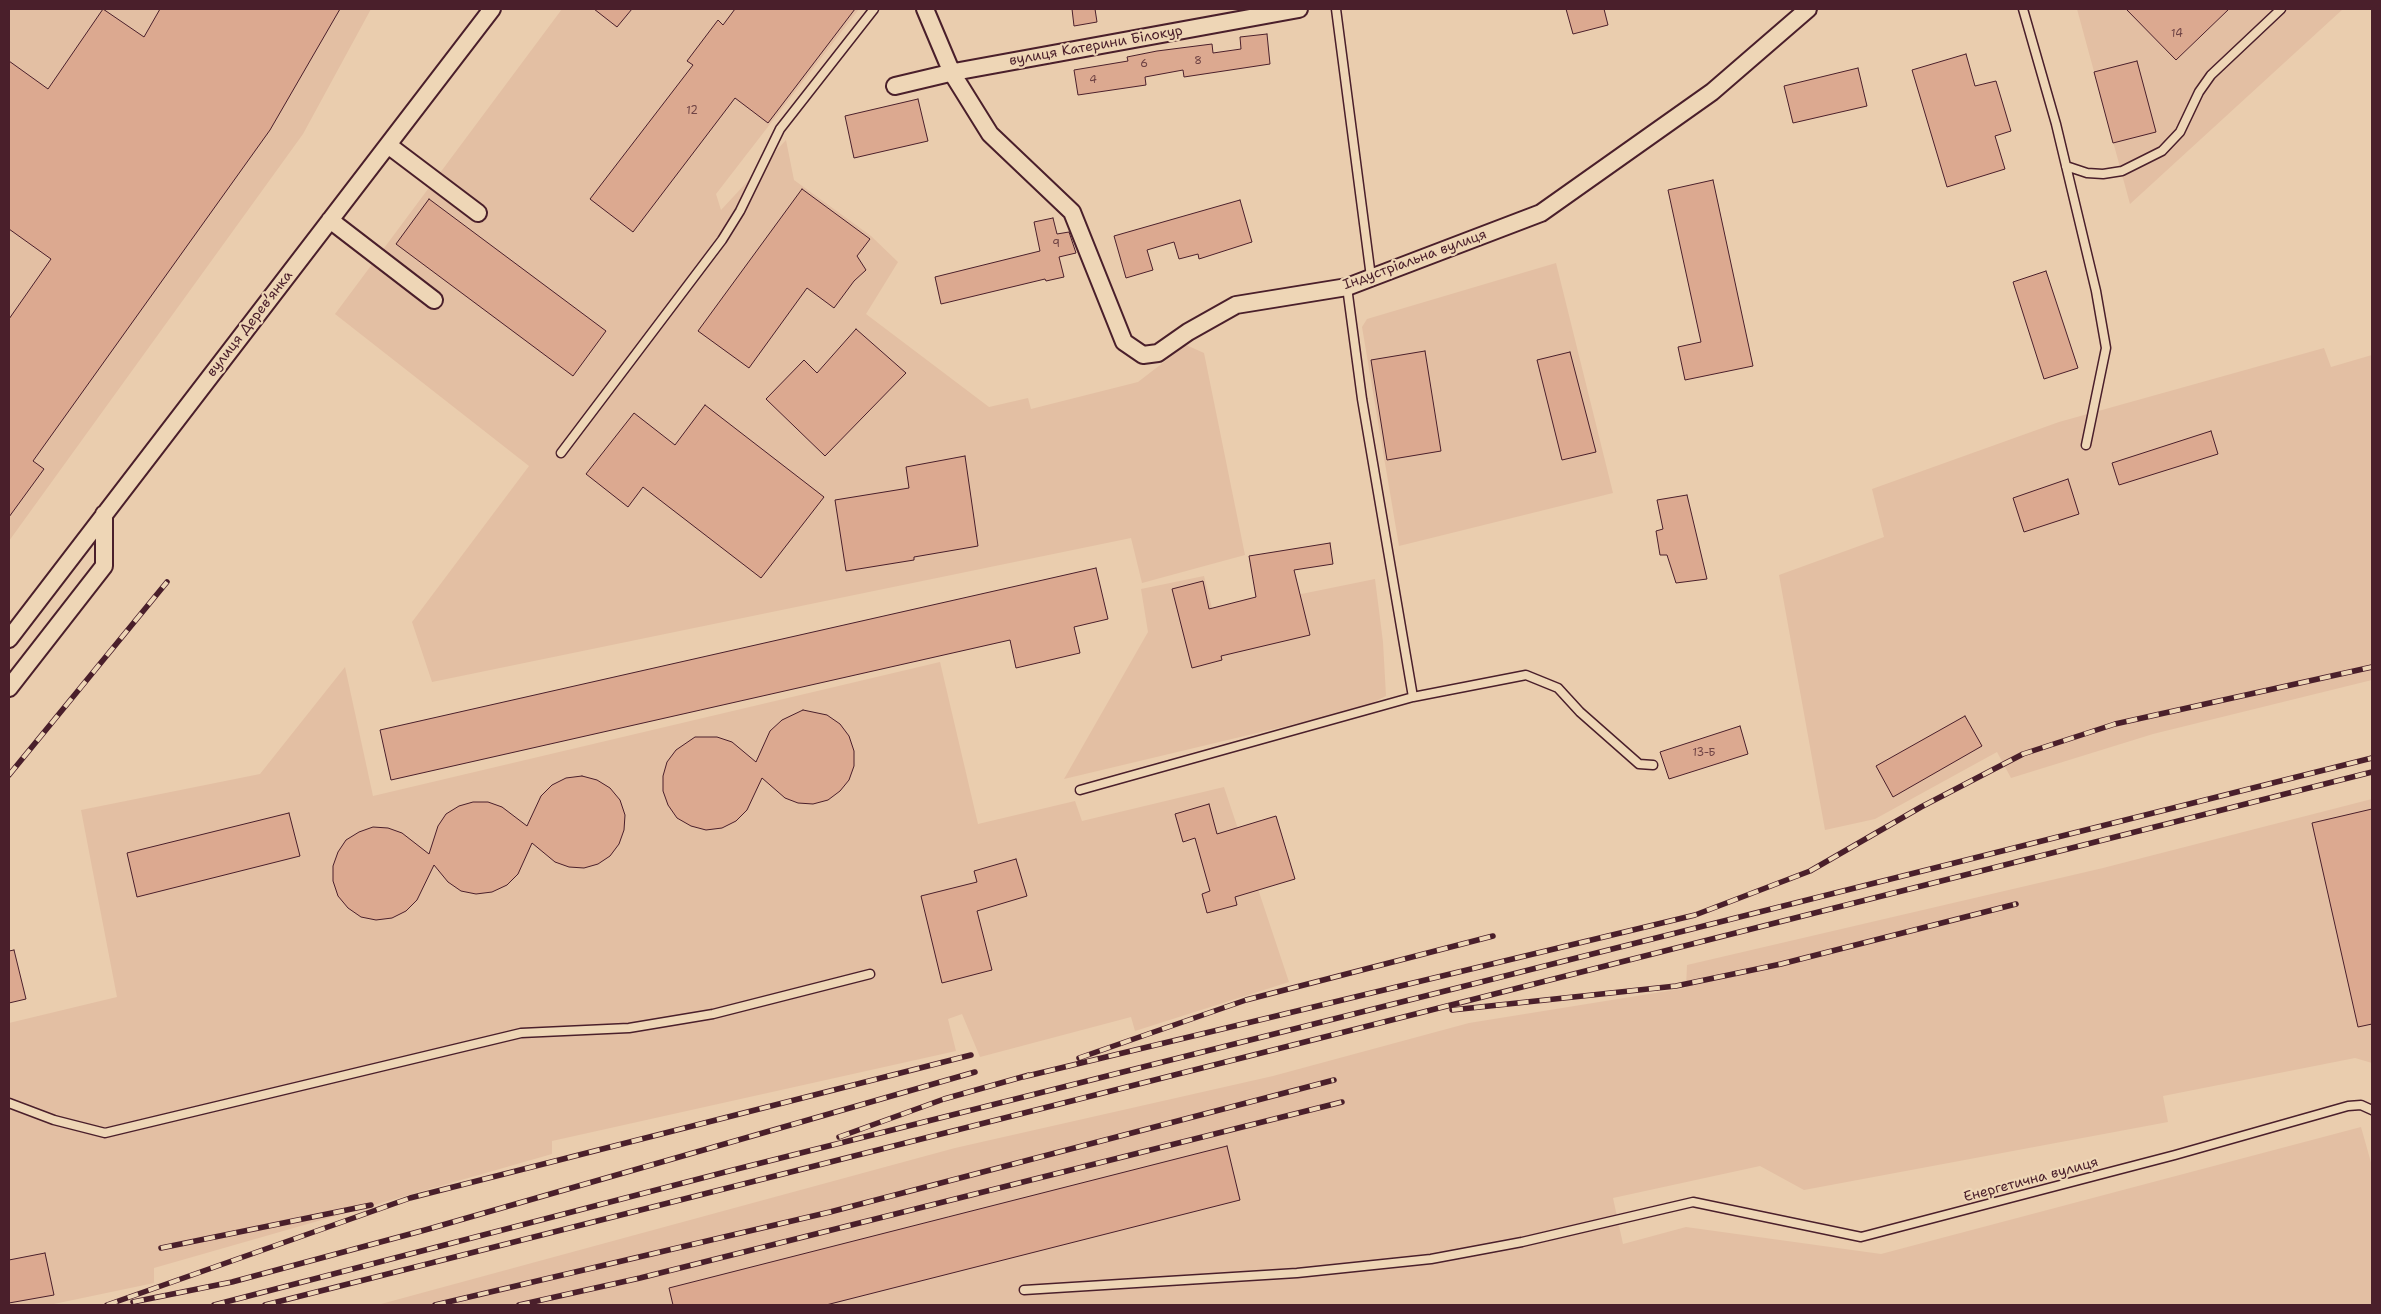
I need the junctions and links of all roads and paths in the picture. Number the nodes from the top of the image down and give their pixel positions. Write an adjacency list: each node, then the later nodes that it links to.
1 (492, 9): 11 (street, вулиця Деревʼянка)
2 (874, 9): 19 (lane)
3 (926, 9): 9 (street, Індустріальна вулиця)
4 (1298, 9): 9 (street, вулиця Катерини Білокур)
5 (1336, 9): 15 (lane)
6 (1808, 9): 15 (street, Індустріальна вулиця)
7 (2023, 9): 12 (lane)
8 (2281, 9): 12 (lane)
9 (952, 73): 10 (street, вулиця Катерини Білокур); 16 (street, Індустріальна вулиця)
10 (895, 86)
11 (388, 144): 13 (street); 14 (street, вулиця Деревʼянка)
12 (2066, 166): 18 (lane)
13 (478, 213)
14 (330, 220): 17 (street); 20 (street, вулиця Деревʼянка)
15 (1371, 277): 16 (street, Індустріальна вулиця)
16 (1347, 287): 23 (lane)
17 (434, 300)
18 (2086, 445)
19 (561, 453)
20 (104, 514): 21 (street, вулиця Деревʼянка); 22 (street)
21 (9, 639)
22 (9, 688)
23 (1413, 697): 24 (lane); 25 (lane)
24 (1653, 765)
25 (1080, 790)
26 (870, 974): 27 (lane)
27 (9, 1103)
28 (2372, 1110): 29 (lane, Енергетична вулиця)
29 (1024, 1290)

